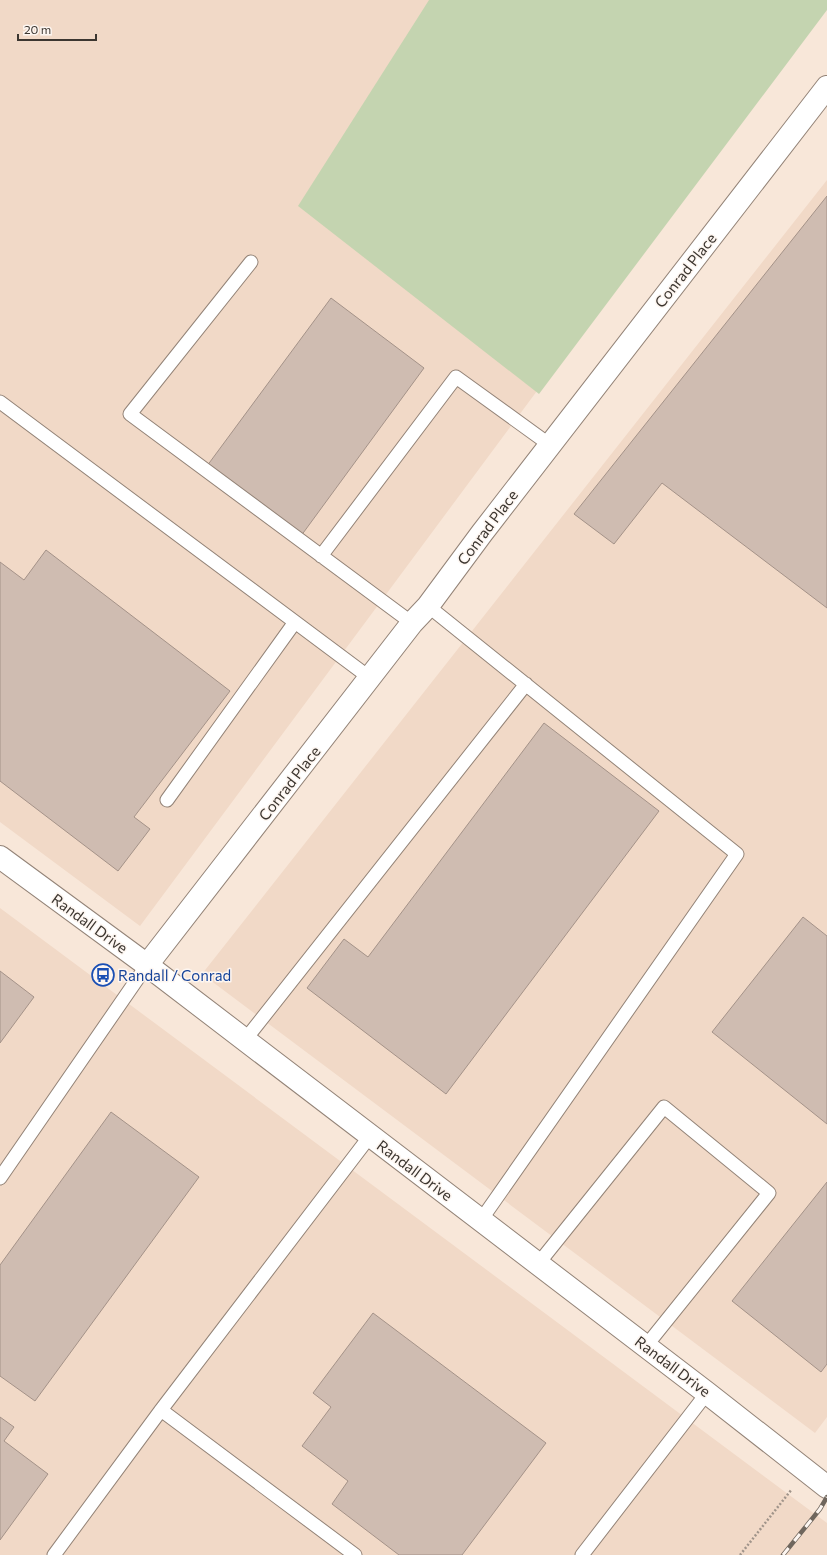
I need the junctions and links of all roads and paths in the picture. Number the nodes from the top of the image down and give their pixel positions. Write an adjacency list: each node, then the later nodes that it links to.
1 (827, 87): 4 (street, Conrad Place)
2 (251, 262): 5 (lane)
3 (0, 402): 7 (lane)
4 (550, 445): 5 (lane); 6 (street, Conrad Place)
5 (321, 556): 8 (lane)
6 (428, 606): 8 (street, Conrad Place); 10 (lane)
7 (295, 622): 9 (lane); 11 (lane)
8 (412, 623): 9 (street, Conrad Place)
9 (370, 678): 13 (street, Conrad Place)
10 (526, 684): 14 (lane); 17 (lane)
11 (167, 800)
12 (0, 857): 13 (street, Randall Drive)
13 (147, 965): 14 (street, Randall Drive); 16 (lane)
14 (244, 1040): 15 (street, Randall Drive)
15 (370, 1136): 17 (street, Randall Drive); 21 (lane)
16 (0, 1178)
17 (481, 1220): 18 (street, Randall Drive)
18 (538, 1264): 19 (street, Randall Drive); 19 (lane)
19 (646, 1346): 20 (street, Randall Drive)
20 (707, 1393): 23 (street, Randall Drive); 26 (lane)
21 (161, 1410): 24 (lane); 25 (lane)
22 (795, 1486): 27 (path)
23 (827, 1487)
24 (54, 1555)
25 (355, 1555)
26 (582, 1555)
27 (740, 1555)

